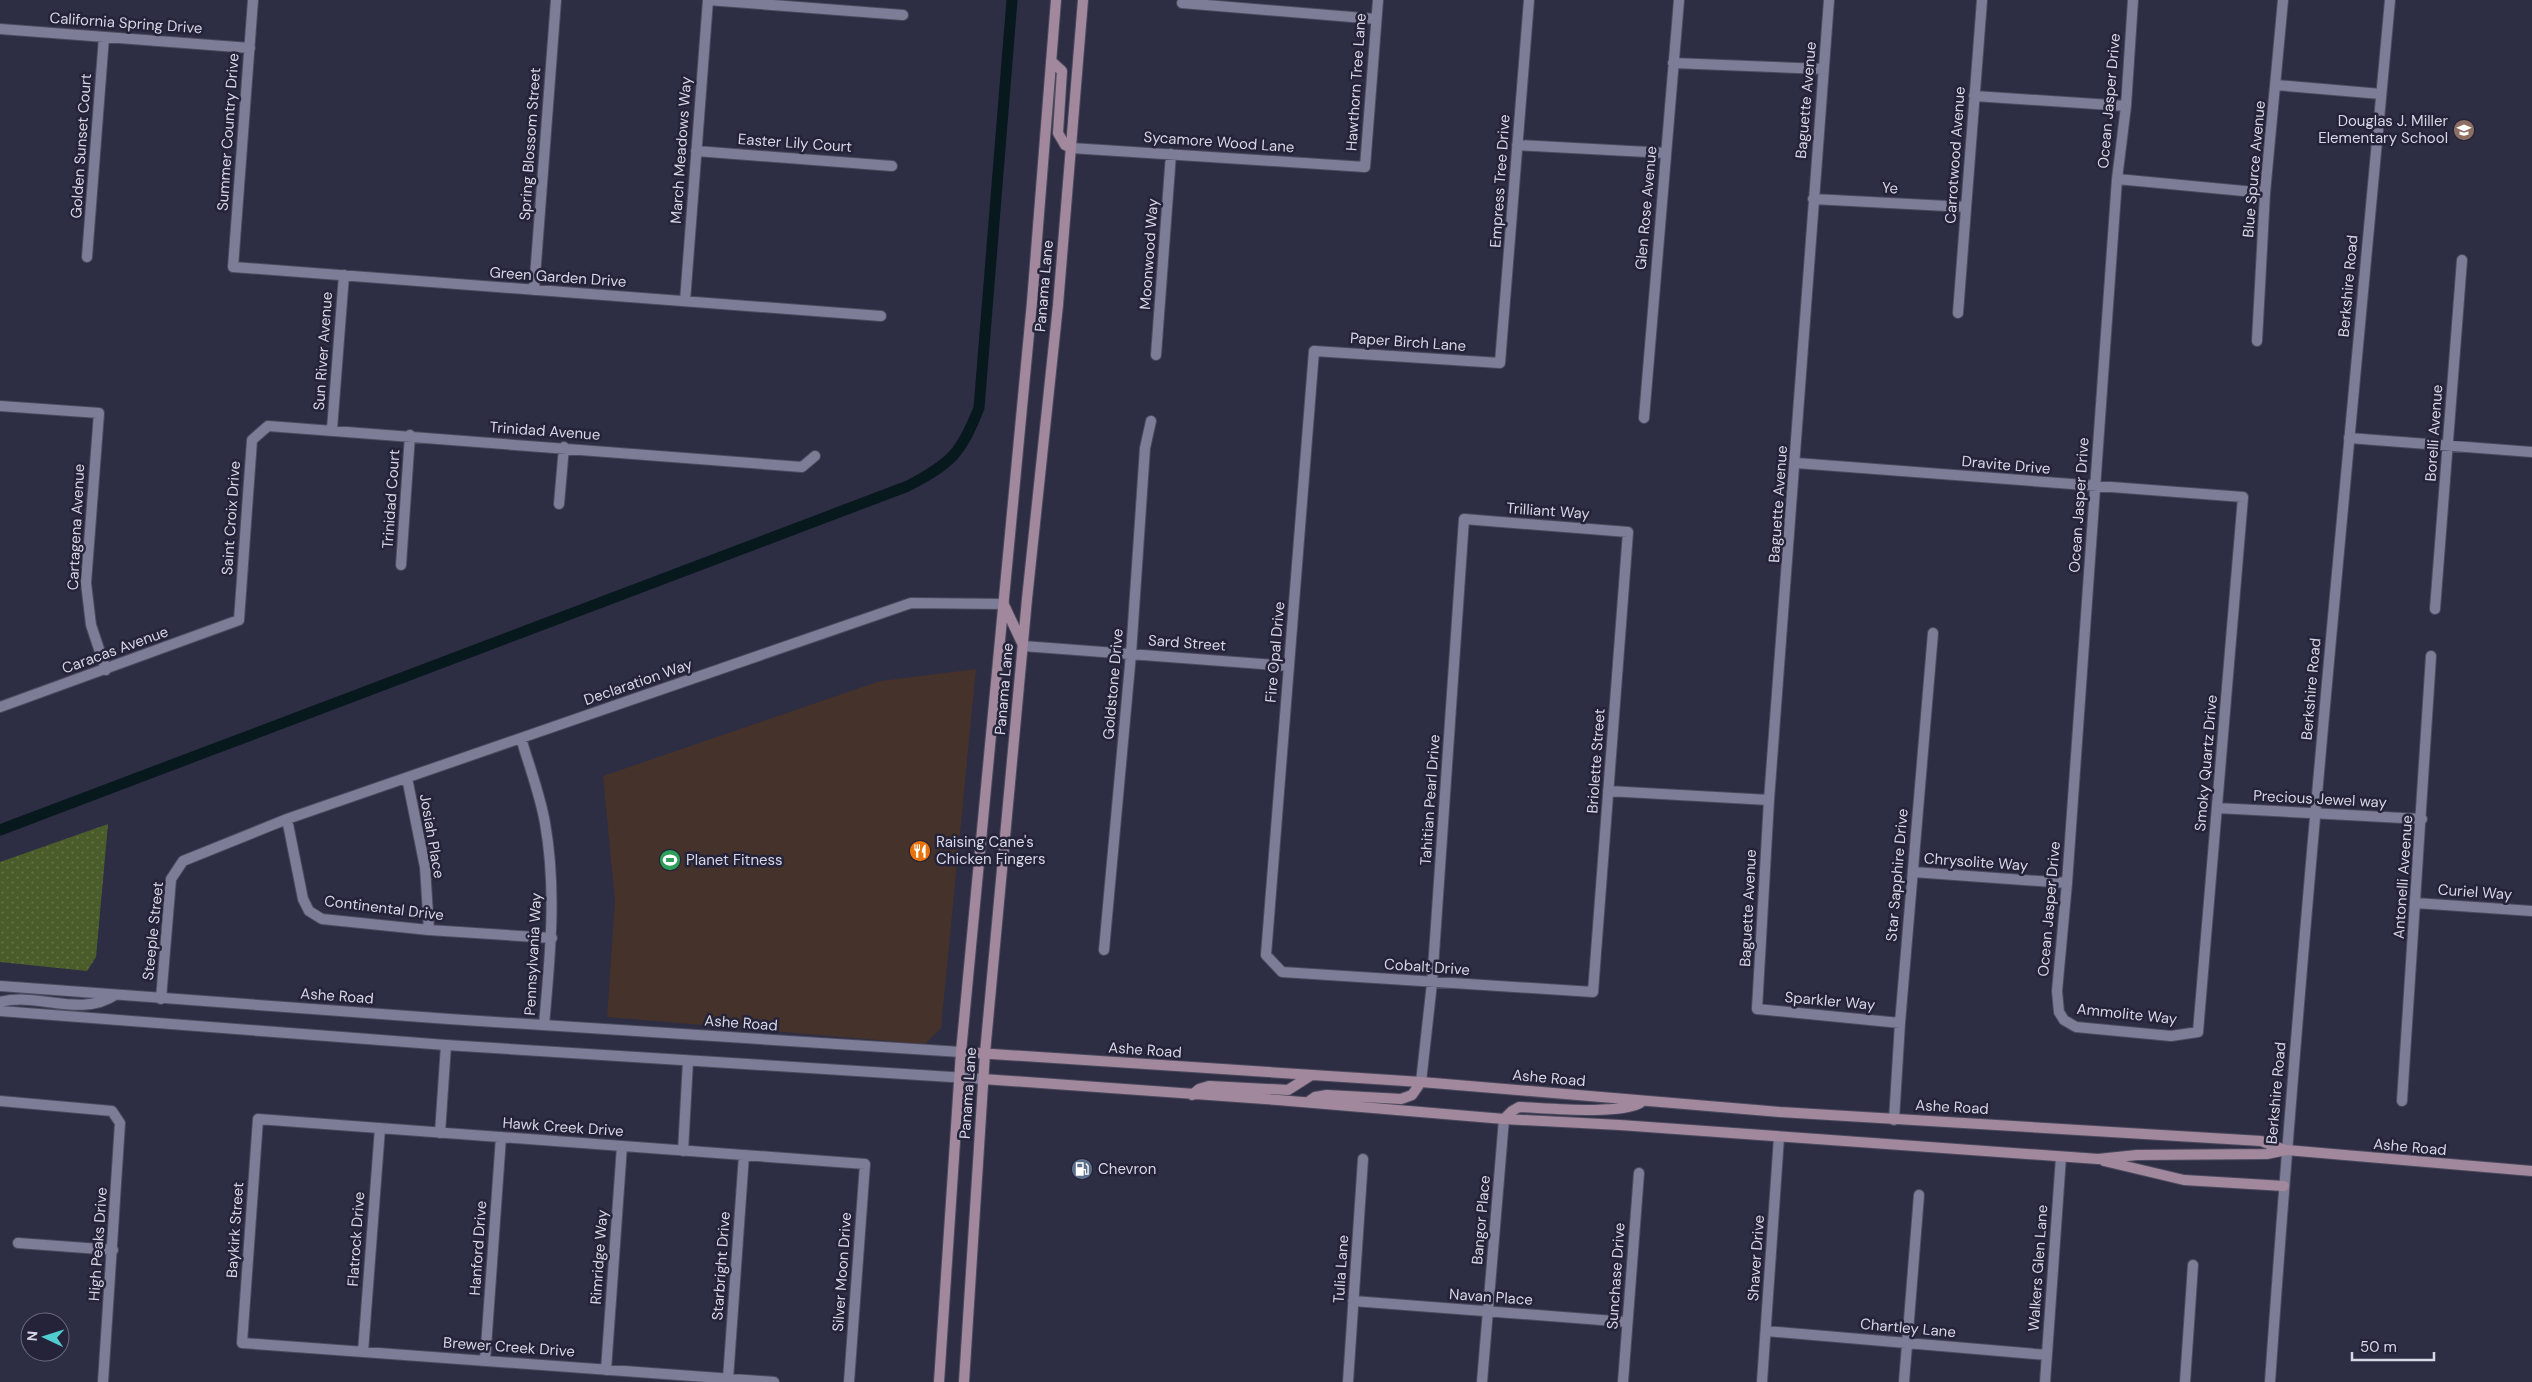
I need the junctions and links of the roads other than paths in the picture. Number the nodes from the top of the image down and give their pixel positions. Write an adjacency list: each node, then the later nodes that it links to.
1 (253, 0): 19 (street, Summer Country Drive)
2 (556, 0): 42 (street, Spring Blossom Street)
3 (708, 0): 15 (street); 29 (street, March Meadows Way)
4 (1056, 0): 20 (main road, Panama Lane)
5 (1083, 0): 28 (main road, Panama Lane)
6 (1378, 0): 16 (street, Hawthorn Tree Lane)
7 (1529, 0): 27 (street, Empress Tree Drive)
8 (1679, 0): 21 (street, Glen Rose Avenue)
9 (1829, 0): 22 (street, Baguette Avenue)
10 (1982, 0): 25 (street, Carrotwood Avenue)
11 (2133, 0): 26 (street, Ocean Jasper Drive)
12 (2283, 0): 23 (street, Blue Spurce Avenue)
13 (2390, 0): 24 (street, Berkshire Road)
14 (1182, 3): 16 (street)
15 (903, 15)
16 (1376, 19): 33 (street, Hawthorn Tree Lane)
17 (0, 29): 18 (street, California Spring Drive)
18 (104, 36): 19 (street, California Spring Drive); 38 (street, Golden Sunset Court)
19 (250, 48): 40 (street, Summer Country Drive)
20 (1051, 61): 28 (main road); 68 (main road, Panama Lane)
21 (1674, 62): 22 (street); 30 (street, Glen Rose Avenue)
22 (1823, 69): 36 (street, Baguette Avenue)
23 (2276, 85): 24 (street); 35 (street, Blue Spurce Avenue)
24 (2381, 94): 56 (street, Berkshire Road)
25 (1974, 96): 26 (street); 37 (street, Carrotwood Avenue)
26 (2126, 106): 34 (street, Ocean Jasper Drive)
27 (1517, 145): 30 (street); 49 (street, Empress Tree Drive)
28 (1071, 148): 31 (street, Sycamore Wood Lane); 72 (main road, Panama Lane)
29 (696, 151): 32 (street, Easter Lily Court); 43 (street, March Meadows Way)
30 (1666, 153): 51 (street, Glen Rose Avenue)
31 (1170, 154): 33 (street, Sycamore Wood Lane); 48 (street, Moonwood Way)
32 (892, 166)
33 (1365, 166)
34 (2117, 179): 35 (street); 62 (street, Ocean Jasper Drive)
35 (2265, 193): 46 (street, Blue Spurce Avenue)
36 (1813, 199): 37 (street, Ye); 61 (street, Baguette Avenue)
37 (1966, 207): 44 (street, Carrotwood Avenue)
38 (87, 257)
39 (2462, 260): 57 (street, Borelli Avenue)
40 (233, 267): 41 (street, Green Garden Drive)
41 (344, 276): 42 (street, Green Garden Drive); 54 (street, Sun River Avenue)
42 (534, 290): 43 (street, Green Garden Drive)
43 (685, 301): 45 (street, Green Garden Drive)
44 (1958, 313)
45 (881, 316)
46 (2257, 341)
47 (1314, 351): 49 (street, Paper Birch Lane); 75 (street, Fire Opal Drive)
48 (1156, 356)
49 (1500, 363)
50 (0, 406): 76 (street, Cartagena Avenue)
51 (1644, 418)
52 (1151, 421): 73 (street, Goldstone Drive)
53 (268, 426): 54 (street, Trinidad Avenue); 70 (street, Saint Croix Drive)
54 (332, 429): 55 (street, Trinidad Avenue)
55 (410, 435): 58 (street, Trinidad Avenue); 67 (street, Trinidad Court)
56 (2349, 438): 57 (street); 83 (street, Berkshire Road)
57 (2448, 445): 59 (street); 69 (street, Borelli Avenue)
58 (564, 447): 60 (street, Trinidad Avenue); 64 (street)
59 (2532, 452)
60 (815, 456)
61 (1796, 462): 62 (street, Dravite Drive); 81 (street, Baguette Avenue)
62 (2095, 487): 63 (street, Dravite Drive); 87 (street, Ocean Jasper Drive)
63 (2243, 497): 82 (street, Smoky Quartz Drive)
64 (559, 504)
65 (1464, 519): 66 (street, Trilliant Way); 94 (street, Tahitian Pearl Drive)
66 (1628, 532): 80 (street, Briolette Street)
67 (401, 565)
68 (1004, 604): 72 (main road); 78 (street, Declaration Way); 107 (main road, Panama Lane)
69 (2435, 609)
70 (240, 620): 76 (street, Caracas Avenue)
71 (1933, 633): 86 (street, Star Sapphire Drive)
72 (1023, 646): 73 (street, Sard Street); 108 (main road, Panama Lane)
73 (1131, 654): 75 (street, Sard Street); 92 (street, Goldstone Drive)
74 (2431, 656): 85 (street, Antonelli Aveenue)
75 (1289, 666): 93 (street, Fire Opal Drive)
76 (106, 670): 77 (street, Caracas Avenue)
77 (0, 707)
78 (521, 738): 79 (street, Declaration Way); 91 (street, Pennsylvania Way)
79 (407, 778): 84 (street, Declaration Way); 90 (street, Josiah Place)
80 (1608, 792): 81 (street); 96 (street, Briolette Street)
81 (1769, 800): 100 (street, Baguette Avenue)
82 (2217, 808): 83 (street, Precious Jewel way); 105 (street, Smoky Quartz Drive)
83 (2314, 814): 85 (street, Precious Jewel way); 127 (street, Berkshire Road)
84 (287, 819): 90 (street, Continental Drive); 98 (street, Steeple Street)
85 (2422, 819): 88 (street, Antonelli Aveenue)
86 (1912, 872): 87 (street, Chrysolite Way); 103 (street, Star Sapphire Drive)
87 (2067, 884): 102 (street, Ocean Jasper Drive)
88 (2416, 903): 89 (street, Curiel Way); 117 (street, Antonelli Aveenue)
89 (2532, 911)
90 (429, 930): 91 (street, Continental Drive)
91 (552, 938): 104 (street, Pennsylvania Way)
92 (1104, 950)
93 (1266, 955): 94 (street, Cobalt Drive)
94 (1432, 983): 96 (street, Cobalt Drive); 113 (street, Tahitian Pearl Drive)
95 (0, 986): 97 (street, Ashe Road)
96 (1594, 992)
97 (115, 995): 98 (street, Ashe Road); 99 (street)
98 (161, 999): 104 (street, Ashe Road)
99 (0, 1002)
100 (1757, 1010): 103 (street, Sparkler Way)
101 (0, 1011): 106 (street, Ashe Road)
102 (2059, 1012): 105 (street, Ammolite Way)
103 (1900, 1023): 121 (street, Star Sapphire Drive)
104 (544, 1025): 107 (street, Ashe Road)
105 (2198, 1032)
106 (446, 1045): 109 (street, Ashe Road); 123 (street)
107 (962, 1052): 108 (main road, Ashe Road); 111 (main road, Panama Lane)
108 (985, 1053): 110 (main road, Ashe Road); 112 (main road, Panama Lane)
109 (688, 1061): 111 (street, Ashe Road); 128 (street)
110 (1310, 1076): 113 (main road, Ashe Road); 114 (main road)
111 (960, 1078): 112 (street, Ashe Road); 155 (main road, Panama Lane)
112 (983, 1079): 114 (main road, Ashe Road); 156 (main road, Panama Lane)
113 (1421, 1082): 116 (main road, Ashe Road); 118 (main road)
114 (1192, 1095): 118 (main road, Ashe Road)
115 (0, 1101): 139 (street, High Peaks Drive)
116 (1643, 1101): 120 (main road); 121 (main road, Ashe Road)
117 (2402, 1101)
118 (1307, 1103): 120 (main road, Ashe Road)
119 (258, 1120): 122 (street, Hawk Creek Drive); 145 (street, Baykirk Street)
120 (1504, 1120): 125 (main road, Ashe Road); 142 (street, Bangor Place)
121 (1894, 1120): 127 (main road, Ashe Road)
122 (380, 1128): 123 (street, Hawk Creek Drive); 147 (street, Flatrock Drive)
123 (440, 1133): 124 (street, Hawk Creek Drive)
124 (501, 1137): 126 (street, Hawk Creek Drive); 149 (street, Hanford Drive)
125 (1779, 1137): 130 (main road, Ashe Road); 144 (street, Shaver Drive)
126 (622, 1146): 128 (street, Hawk Creek Drive); 150 (street, Rimridge Way)
127 (2286, 1150): 132 (main road, Ashe Road); 134 (main road, Ashe Road); 136 (street, Berkshire Road)
128 (683, 1151): 129 (street, Hawk Creek Drive)
129 (744, 1155): 133 (street, Hawk Creek Drive); 151 (street, Starbright Drive)
130 (2061, 1157): 132 (main road, Ashe Road); 148 (street, Walkers Glen Lane)
131 (1364, 1158): 141 (street, Tulia Lane)
132 (2098, 1159): 136 (main road)
133 (865, 1164): 154 (street, Silver Moon Drive)
134 (2532, 1171)
135 (1639, 1172): 143 (street, Sunchase Drive)
136 (2284, 1186): 164 (street, Berkshire Road)
137 (1919, 1195): 146 (street)
138 (18, 1243): 139 (street)
139 (113, 1250): 152 (street, High Peaks Drive)
140 (2193, 1265): 163 (street)
141 (1354, 1301): 142 (street, Navan Place); 157 (street, Tulia Lane)
142 (1488, 1312): 143 (street, Navan Place); 158 (street, Bangor Place)
143 (1627, 1322): 159 (street, Sunchase Drive)
144 (1766, 1331): 146 (street, Chartley Lane); 160 (street, Shaver Drive)
145 (242, 1343): 147 (street, Brewer Creek Drive)
146 (1907, 1343): 148 (street, Chartley Lane); 161 (street)
147 (363, 1352): 149 (street, Brewer Creek Drive)
148 (2047, 1355): 162 (street, Walkers Glen Lane)
149 (485, 1361): 150 (street, Brewer Creek Drive)
150 (606, 1370): 151 (street, Brewer Creek Drive)
151 (728, 1379): 153 (street, Brewer Creek Drive)
152 (103, 1382)
153 (774, 1382)
154 (850, 1382)
155 (939, 1382)
156 (964, 1382)
157 (1348, 1382)
158 (1482, 1382)
159 (1622, 1382)
160 (1762, 1382)
161 (1904, 1382)
162 (2045, 1382)
163 (2185, 1382)
164 (2270, 1382)

